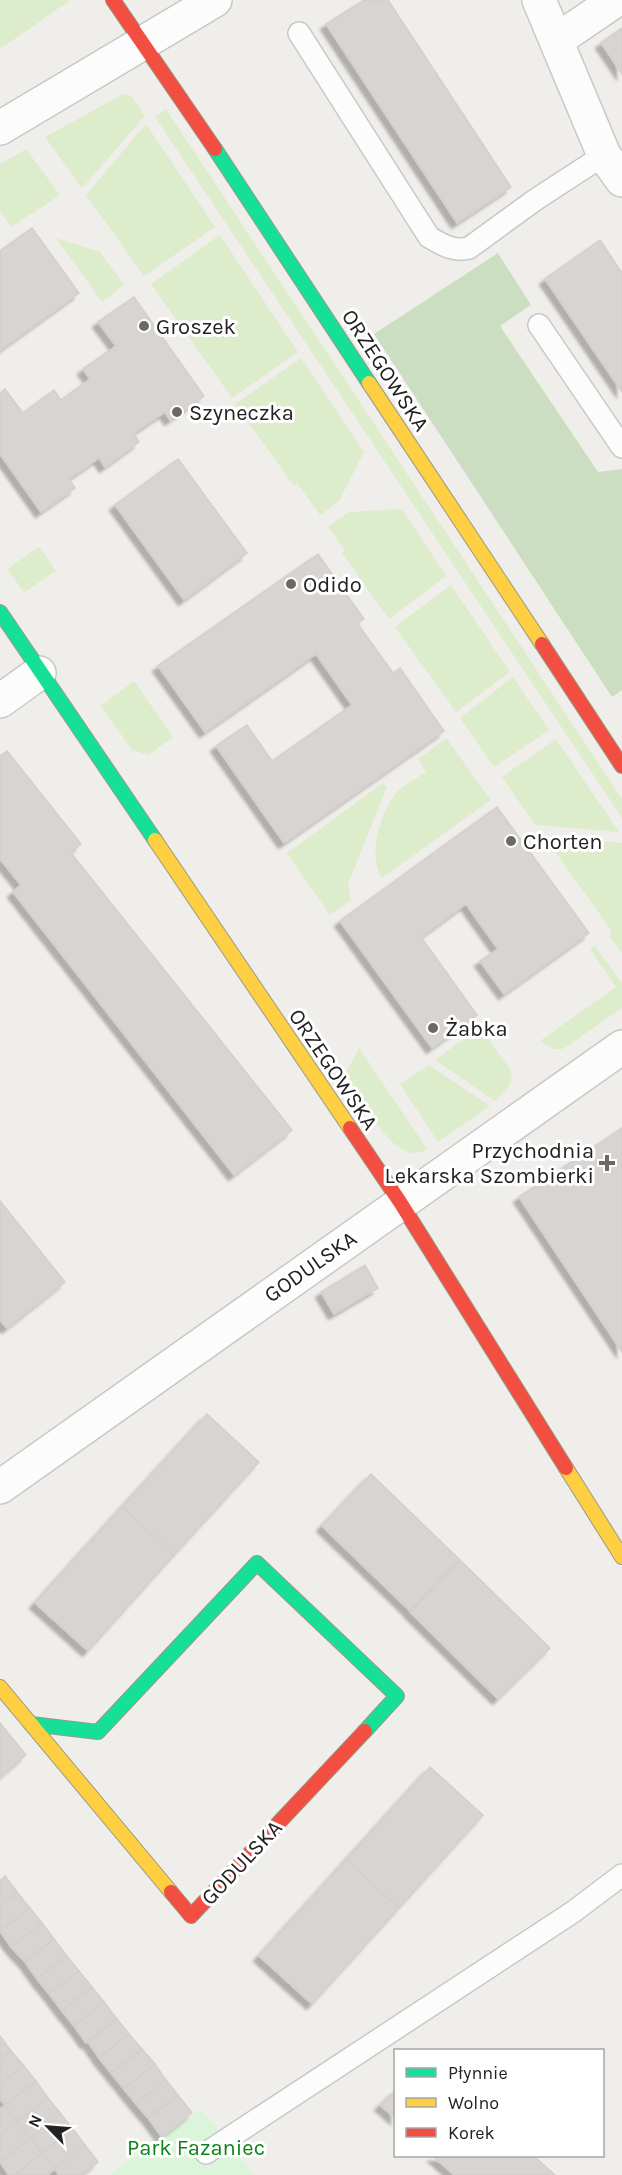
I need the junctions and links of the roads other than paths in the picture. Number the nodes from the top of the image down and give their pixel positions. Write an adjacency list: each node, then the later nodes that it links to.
1 (113, 0): 7 (street, ORZEGOWSKA)
2 (215, 0): 7 (street)
3 (539, 0): 6 (street)
4 (616, 0): 6 (street)
5 (298, 33): 9 (lane)
6 (557, 40): 9 (street)
7 (142, 43): 8 (street); 15 (street, ORZEGOWSKA)
8 (0, 128)
9 (613, 168)
10 (539, 325): 11 (lane)
11 (622, 447)
12 (0, 612): 13 (street, ORZEGOWSKA)
13 (39, 674): 14 (street); 17 (street, ORZEGOWSKA)
14 (0, 700)
15 (622, 766)
16 (622, 1047): 17 (street, GODULSKA)
17 (400, 1203): 18 (street, GODULSKA); 19 (street, ORZEGOWSKA)
18 (0, 1487)
19 (622, 1557)
20 (0, 1687): 21 (street, GODULSKA)
21 (31, 1724): 21 (street, GODULSKA)
22 (622, 1875): 23 (lane)
23 (206, 2153)

